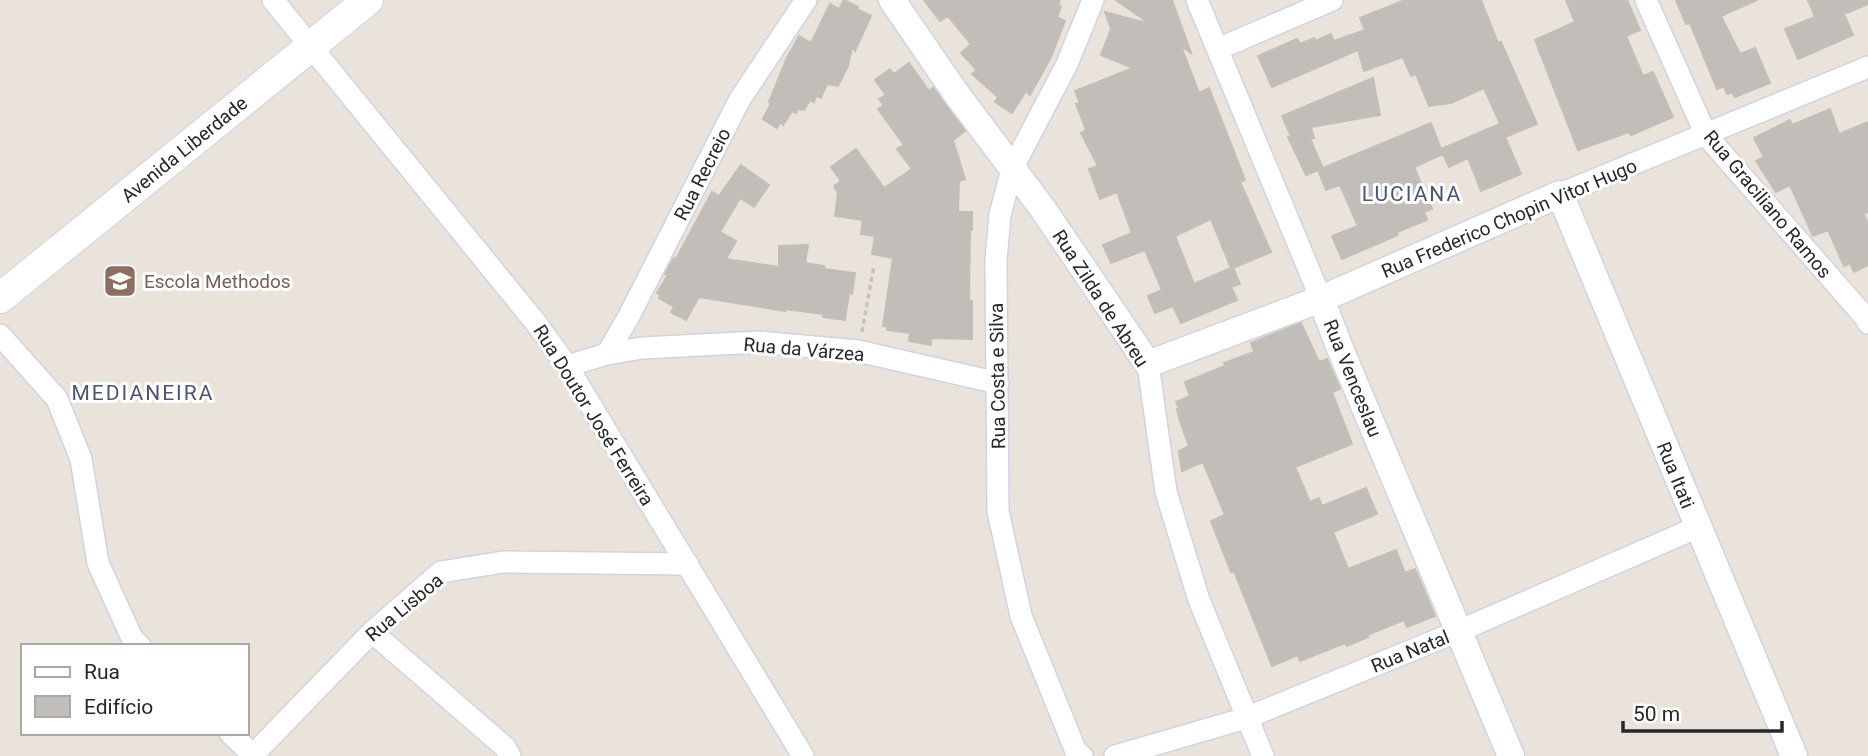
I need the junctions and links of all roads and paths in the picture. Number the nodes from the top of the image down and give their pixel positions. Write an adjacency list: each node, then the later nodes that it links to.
1 (273, 0): 9 (street, Rua Doutor José Ferreira)
2 (368, 0): 9 (main road, Avenida Liberdade)
3 (806, 0): 21 (street, Rua Recreio)
4 (892, 0): 13 (street, Rua Zilda de Abreu)
5 (1093, 0): 13 (street, Rua Costa e Silva)
6 (1197, 0): 10 (street, Rua Venceslau)
7 (1332, 0): 10 (street)
8 (1646, 0): 12 (street, Rua Graciliano Ramos)
9 (311, 47): 16 (main road, Avenida Liberdade); 23 (street, Rua Doutor José Ferreira)
10 (1218, 49): 17 (street, Rua Venceslau)
11 (1868, 67): 12 (street, Rua Frederico Chopin Vitor Hugo)
12 (1706, 135): 14 (street, Rua Frederico Chopin Vitor Hugo); 18 (street, Rua Graciliano Ramos)
13 (1012, 169): 22 (street, Rua Zilda de Abreu); 24 (street, Rua Costa e Silva)
14 (1560, 194): 17 (street, Rua Frederico Chopin Vitor Hugo); 25 (street, Rua Itati)
15 (874, 265): 20 (path)
16 (0, 298)
17 (1321, 299): 22 (street, Rua Frederico Chopin Vitor Hugo); 27 (street, Rua Venceslau)
18 (1867, 319)
19 (0, 335): 29 (street)
20 (858, 351): 21 (street, Rua da Várzea); 24 (street, Rua da Várzea)
21 (607, 354): 23 (street, Rua da Várzea)
22 (1148, 364): 30 (street, Rua Zilda de Abreu)
23 (567, 366): 26 (street, Rua Doutor José Ferreira)
24 (998, 383): 35 (street, Rua Costa e Silva)
25 (1698, 527): 27 (street, Rua Natal); 39 (street, Rua Itati)
26 (688, 564): 28 (street, Rua Lisboa); 34 (street, Rua Doutor José Ferreira)
27 (1459, 631): 30 (street, Rua Natal); 38 (street, Rua Venceslau)
28 (372, 632): 32 (street, Rua Lisboa); 33 (street)
29 (138, 644)
30 (1246, 718): 36 (street, Rua Natal); 37 (street, Rua Zilda de Abreu)
31 (232, 735): 32 (street)
32 (252, 756)
33 (510, 756)
34 (803, 756)
35 (1082, 756)
36 (1115, 756)
37 (1262, 756)
38 (1511, 756)
39 (1794, 756)

